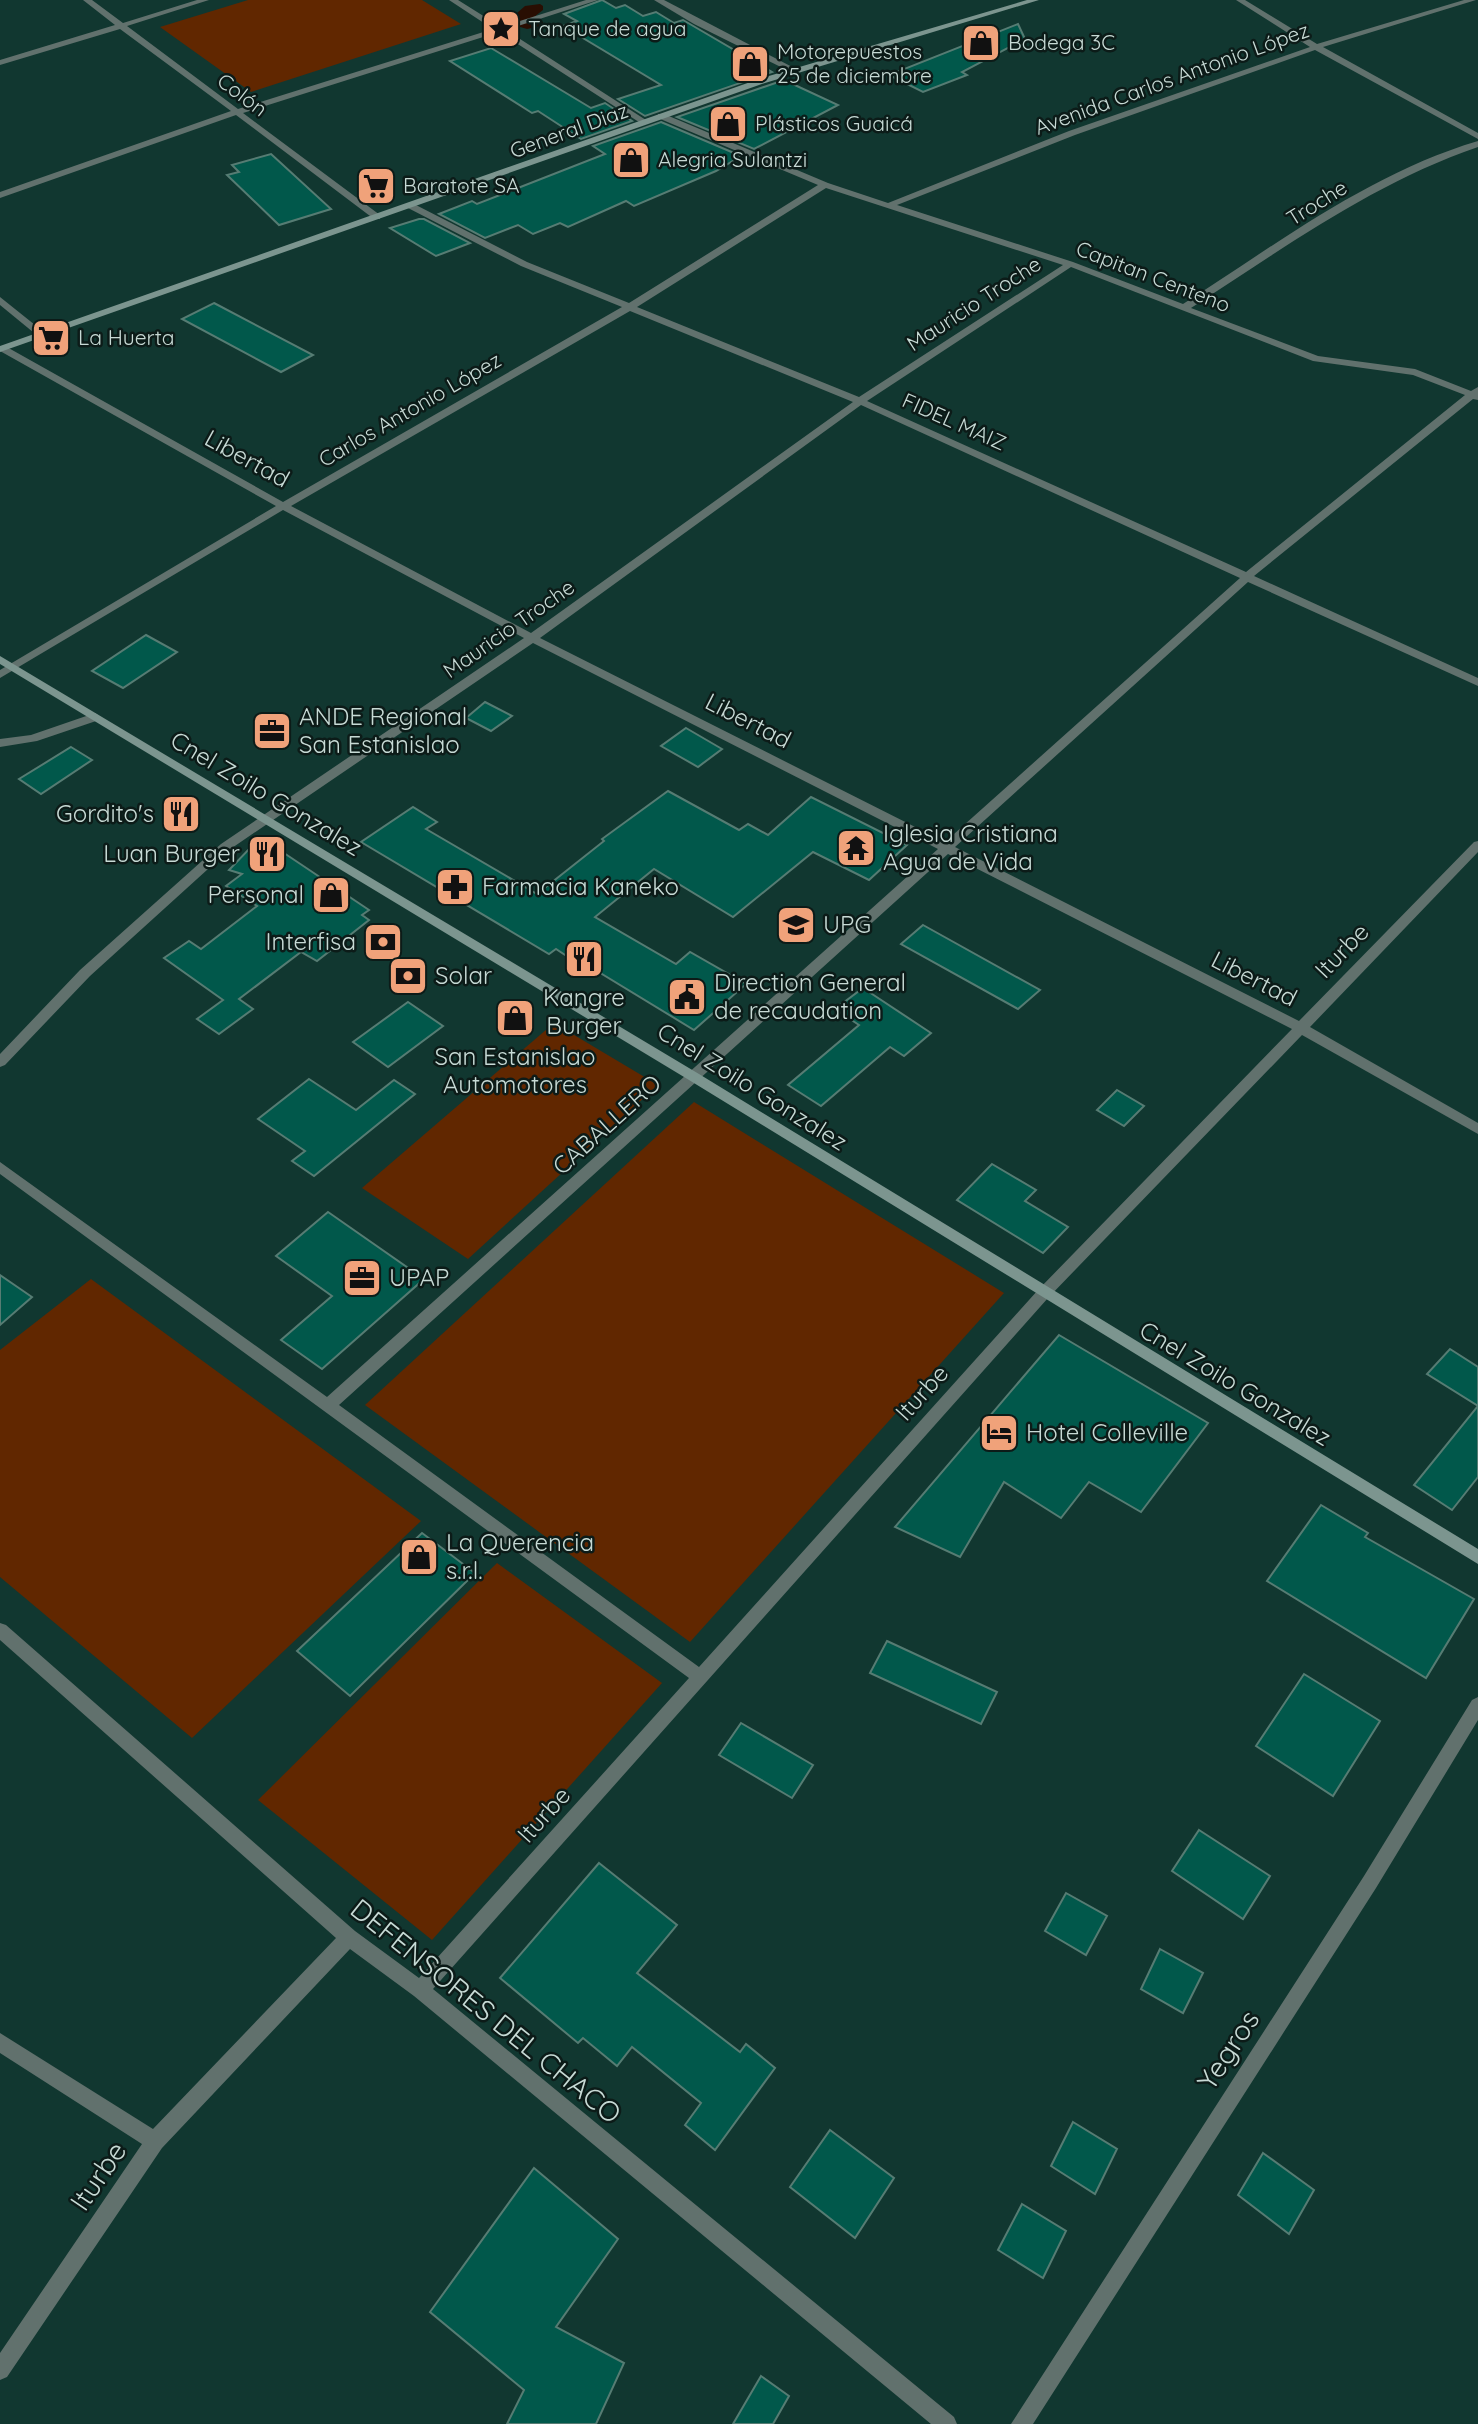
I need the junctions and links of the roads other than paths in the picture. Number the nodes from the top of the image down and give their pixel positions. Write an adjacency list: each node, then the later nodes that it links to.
1 (86, 0): 9 (street, Colón)
2 (205, 0): 9 (street)
3 (453, 0): 10 (street)
4 (594, 0): 10 (street)
5 (659, 0): 13 (street)
6 (1035, 0): 13 (main road, General Diaz)
7 (1240, 0): 11 (street)
8 (1472, 0): 11 (street, Avenida Carlos Antonio López)
9 (121, 26): 12 (street); 14 (street, Colón)
10 (501, 29): 14 (street); 16 (street)
11 (1315, 47): 17 (street); 21 (street, Avenida Carlos Antonio López)
12 (0, 63)
13 (794, 70): 15 (main road, General Diaz)
14 (237, 113): 20 (street); 23 (street, Colón)
15 (661, 116): 16 (main road, General Diaz); 19 (street, Capitan Centeno)
16 (645, 122): 22 (main road, General Diaz)
17 (1478, 136)
18 (1478, 145): 27 (street, Troche)
19 (825, 185): 21 (street, Capitan Centeno); 26 (street, Carlos Antonio López)
20 (0, 195)
21 (890, 205): 24 (street, Capitan Centeno)
22 (411, 206): 23 (main road, General Diaz); 26 (street, FIDEL MAIZ)
23 (377, 217): 28 (main road, General Diaz)
24 (1070, 264): 27 (street, Capitan Centeno); 31 (street, Mauricio Troche)
25 (0, 300): 28 (street)
26 (632, 306): 31 (street, FIDEL MAIZ); 32 (street, Carlos Antonio López)
27 (1184, 308): 30 (street, Capitan Centeno)
28 (42, 335): 29 (main road, General Diaz)
29 (1, 348): 32 (street, Libertad)
30 (1476, 394): 33 (street, CABALLERO)
31 (860, 401): 33 (street, FIDEL MAIZ); 34 (street, Mauricio Troche)
32 (283, 506): 34 (street, Libertad); 36 (street, Carlos Antonio López)
33 (1247, 577): 38 (street, FIDEL MAIZ); 43 (street, CABALLERO)
34 (532, 638): 41 (street, Mauricio Troche); 43 (street, Libertad)
35 (0, 659): 36 (main road, Cnel Zoilo Gonzalez)
36 (13, 667): 37 (street); 39 (main road, Cnel Zoilo Gonzalez)
37 (0, 675)
38 (1478, 682)
39 (95, 717): 40 (street); 41 (main road, Cnel Zoilo Gonzalez)
40 (0, 743)
41 (264, 820): 45 (street, Mauricio Troche); 46 (main road, Cnel Zoilo Gonzalez)
42 (1478, 845): 44 (street, Iturbe)
43 (946, 849): 44 (street, Libertad); 46 (street, CABALLERO)
44 (1301, 1028): 47 (street, Libertad); 49 (street, Iturbe)
45 (0, 1062)
46 (694, 1077): 49 (main road, Cnel Zoilo Gonzalez); 50 (street, CABALLERO)
47 (1478, 1129)
48 (0, 1167): 50 (street)
49 (1043, 1294): 51 (main road, Cnel Zoilo Gonzalez); 53 (street, Iturbe)
50 (328, 1406): 53 (street)
51 (1478, 1558)
52 (0, 1630): 55 (street, DEFENSORES DEL CHACO)
53 (700, 1677): 56 (street, Iturbe)
54 (1478, 1704): 61 (street, Yegros)
55 (349, 1937): 56 (street, DEFENSORES DEL CHACO); 58 (street, Iturbe)
56 (419, 1990): 60 (street, DEFENSORES DEL CHACO)
57 (0, 2042): 58 (street)
58 (156, 2141): 59 (street, Iturbe)
59 (0, 2371)
60 (947, 2424)
61 (1021, 2424)

